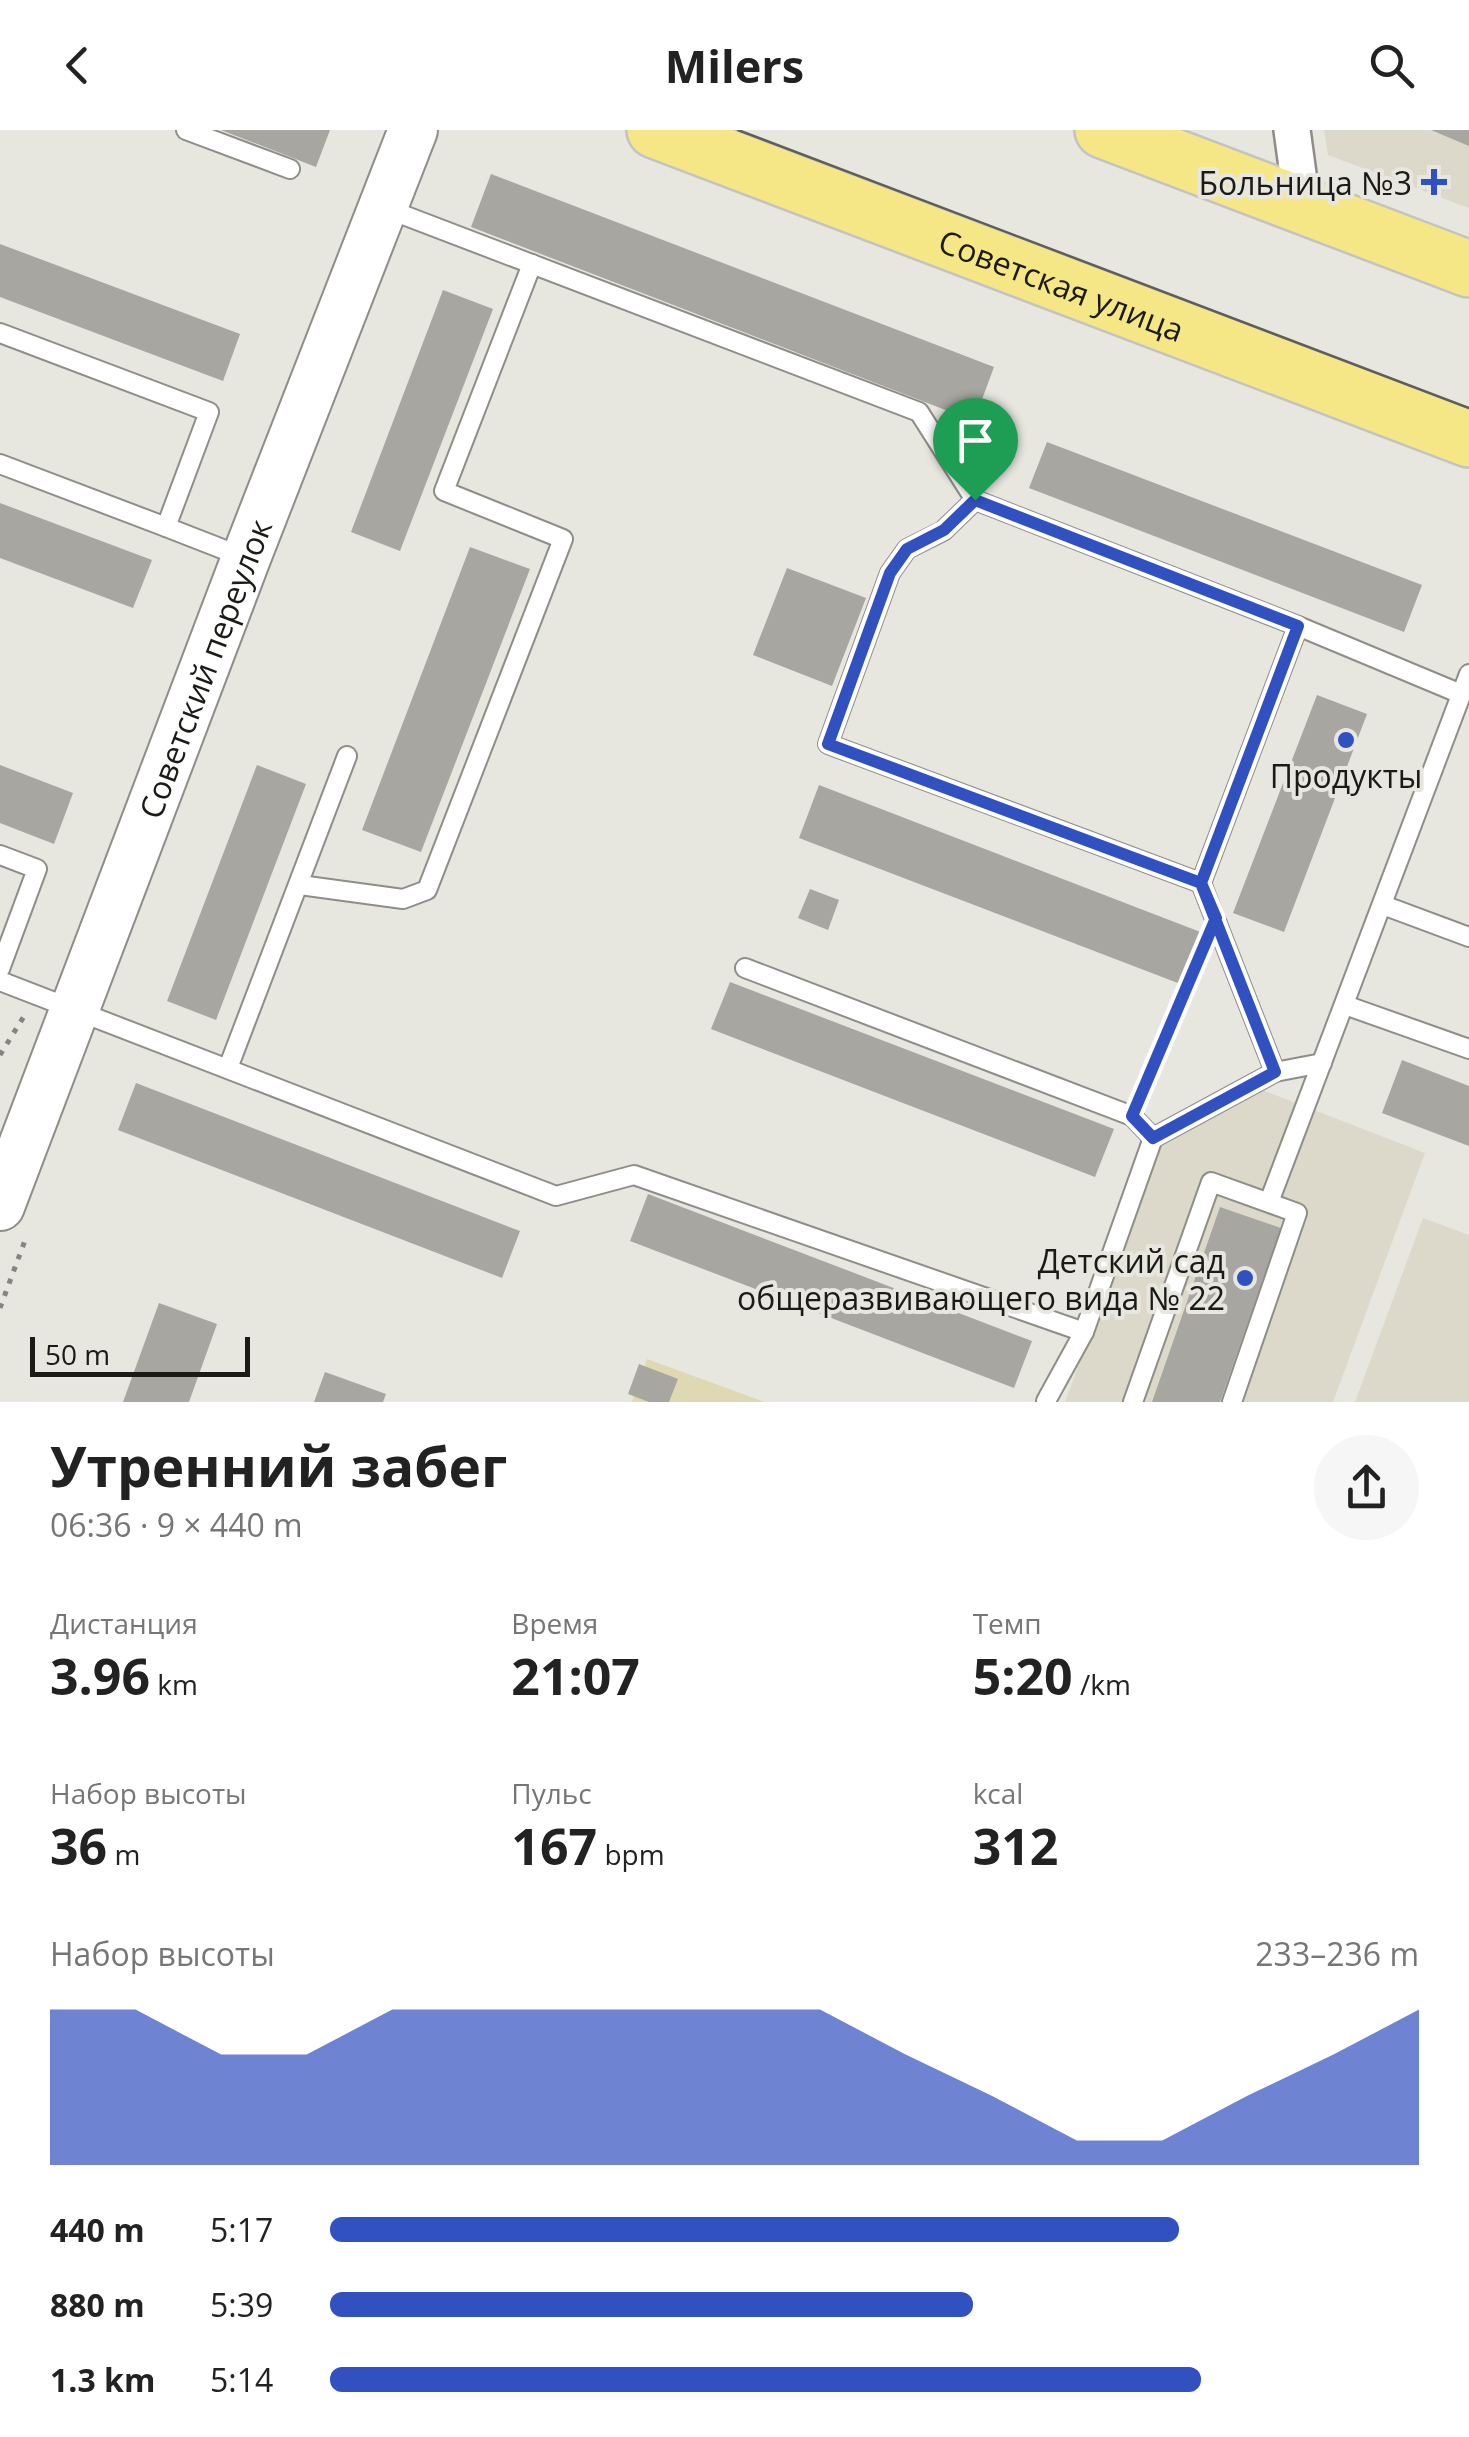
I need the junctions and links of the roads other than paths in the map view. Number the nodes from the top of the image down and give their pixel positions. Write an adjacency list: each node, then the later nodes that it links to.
1 (186, 130): 6 (lane)
2 (413, 130): 8 (street, Советский переулок)
3 (656, 130): 12 (main road, Советская улица)
4 (1103, 130): 7 (main road)
5 (1292, 130): 7 (street)
6 (290, 169)
7 (1289, 199): 10 (main road)
8 (383, 208): 9 (lane); 16 (street, Советский переулок)
9 (532, 264): 14 (lane); 23 (lane)
10 (1469, 269)
11 (0, 333): 15 (lane)
12 (1469, 439)
13 (0, 464): 15 (lane)
14 (975, 500): 17 (lane); 22 (lane)
15 (166, 527): 16 (lane)
16 (246, 558): 30 (street, Советский переулок)
17 (1298, 626): 19 (lane); 22 (lane)
18 (1469, 674): 19 (lane)
19 (1461, 694): 24 (lane)
20 (347, 756): 23 (lane)
21 (0, 856): 26 (lane)
22 (1201, 883): 34 (lane)
23 (300, 885): 33 (lane)
24 (1382, 905): 25 (lane); 29 (lane)
25 (1469, 937)
26 (0, 968)
27 (745, 968): 35 (lane)
28 (0, 981): 30 (lane)
29 (1345, 1005): 31 (lane); 32 (lane)
30 (76, 1009): 33 (lane); 37 (street, Советский переулок)
31 (1469, 1050)
32 (1322, 1064): 34 (lane); 36 (lane)
33 (228, 1068): 38 (lane)
34 (1275, 1072): 35 (lane)
35 (1153, 1138): 38 (lane)
36 (1270, 1202): 40 (lane); 41 (lane)
37 (0, 1206)
38 (1084, 1332): 39 (lane)
39 (1046, 1401)
40 (1133, 1402)
41 (1232, 1402)

